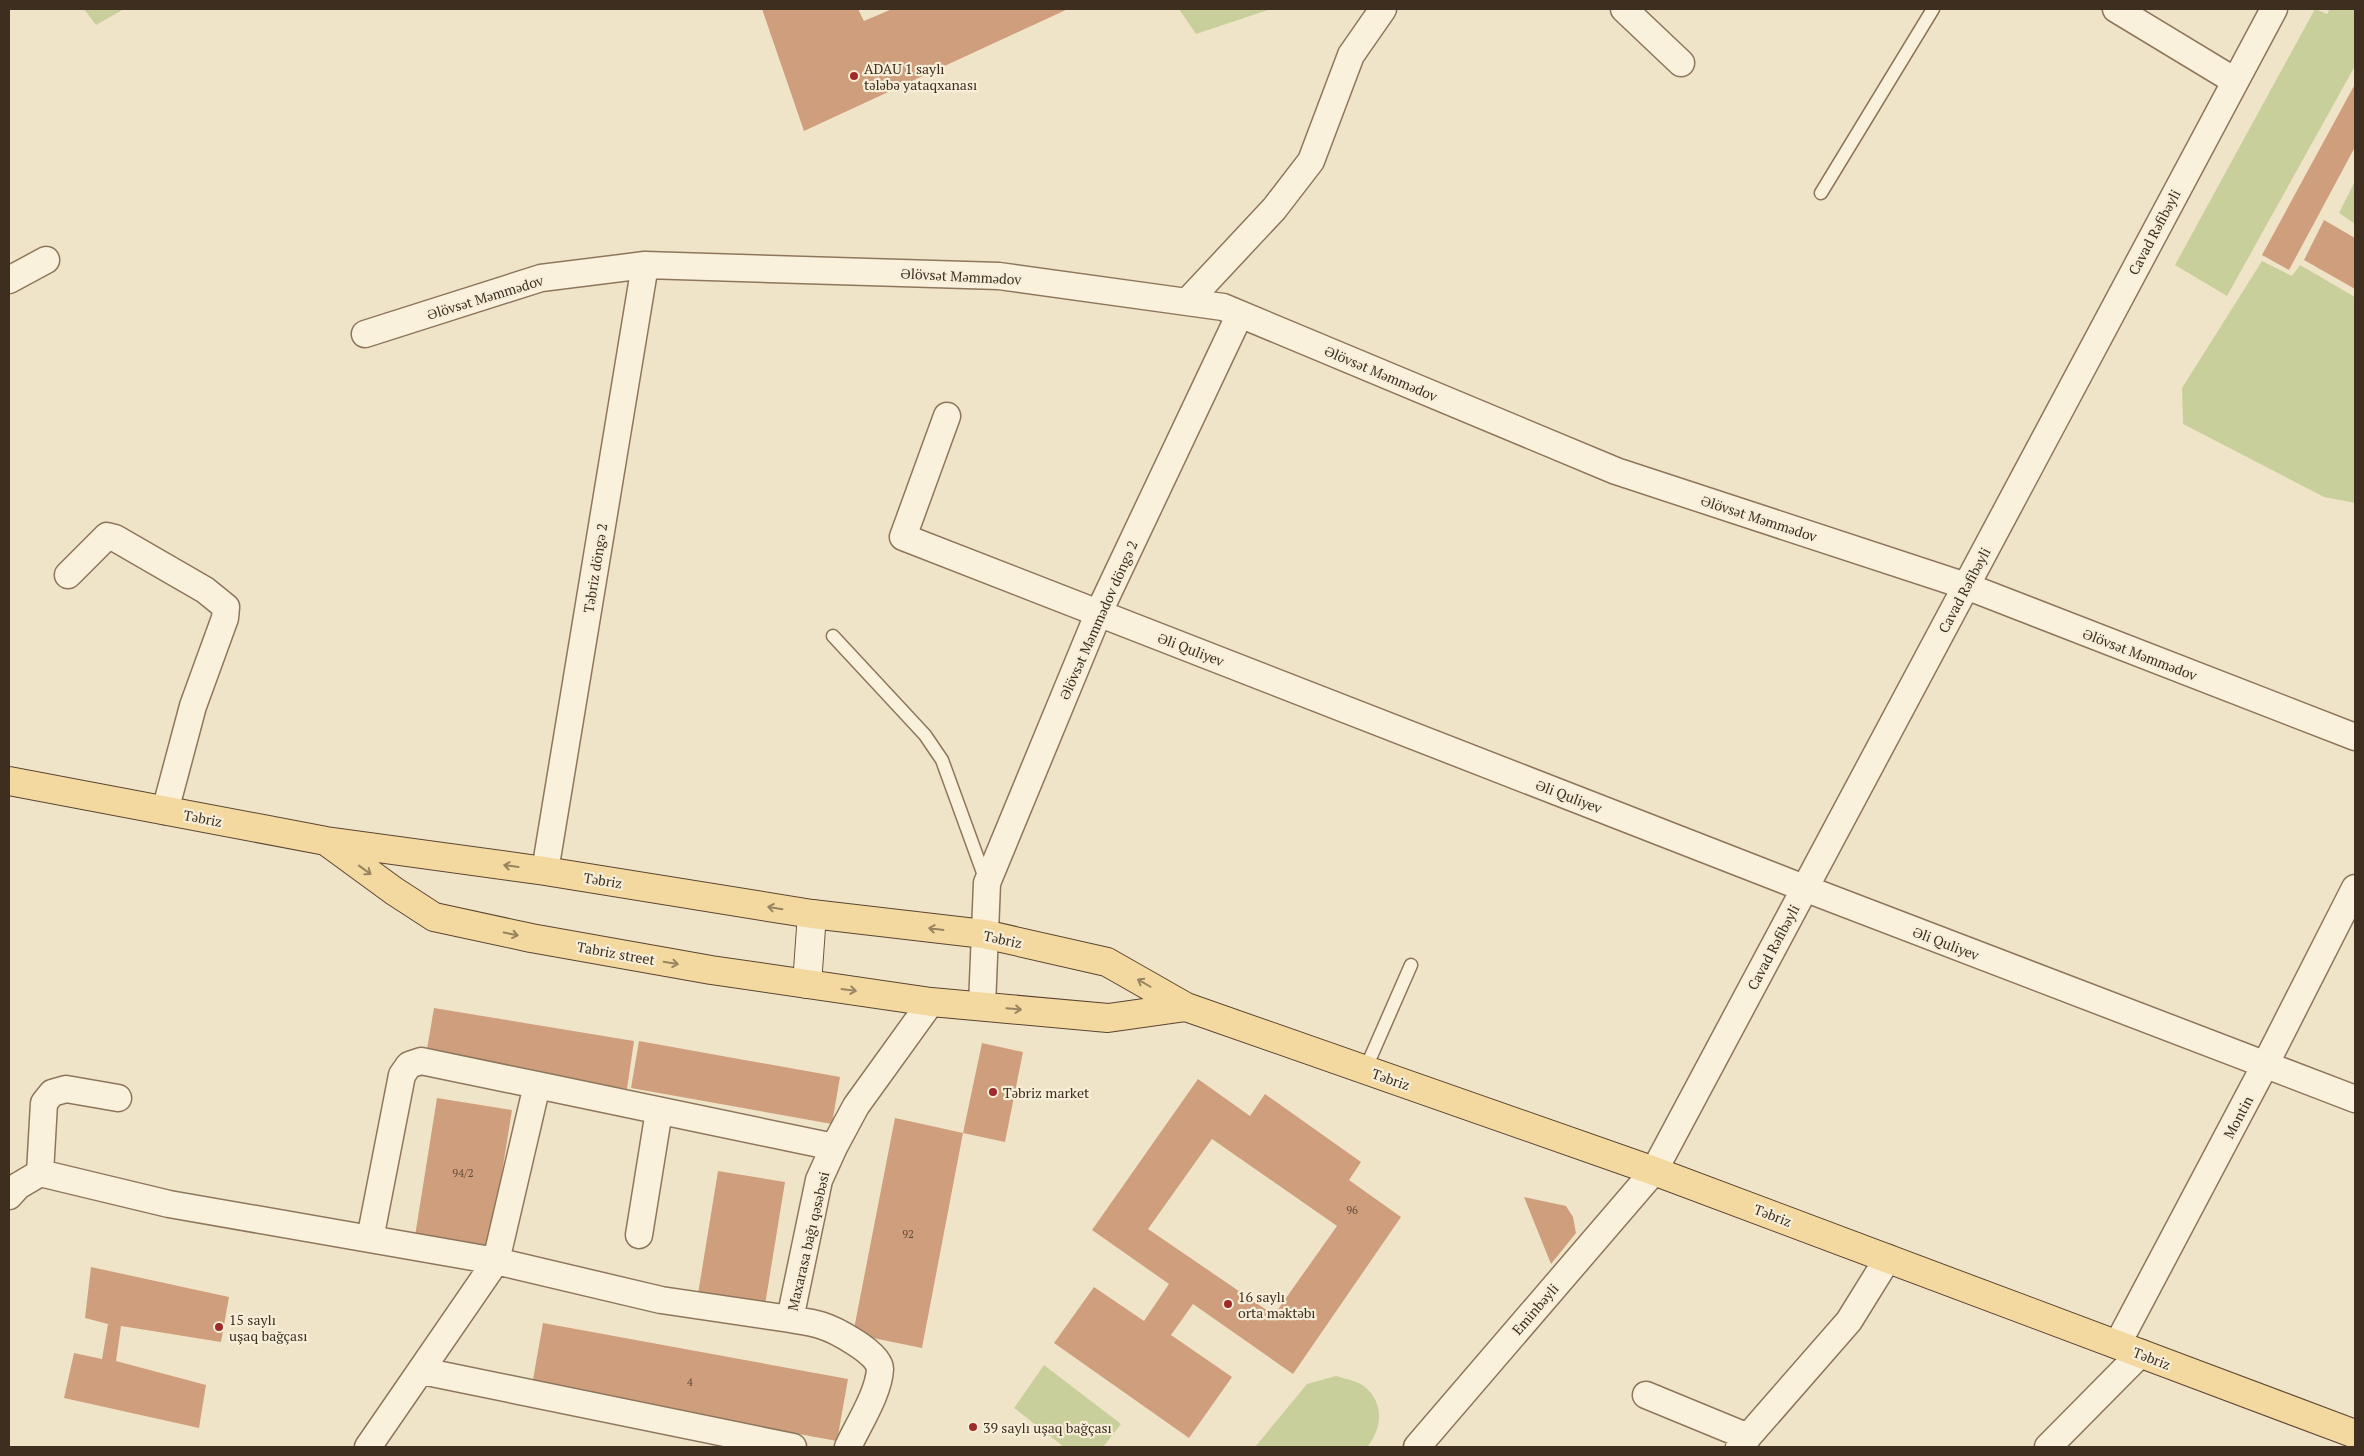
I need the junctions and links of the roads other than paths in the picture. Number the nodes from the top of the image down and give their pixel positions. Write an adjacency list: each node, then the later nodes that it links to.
1 (1383, 9): 12 (street)
2 (1624, 9): 6 (street)
3 (1933, 9): 8 (lane)
4 (2116, 9): 7 (street)
5 (2274, 9): 7 (street, Cavad Rəfibəyli)
6 (1681, 63)
7 (2235, 81): 17 (street, Cavad Rəfibəyli)
8 (1821, 193)
9 (46, 260): 11 (street)
10 (645, 265): 12 (street, Əlövsət Məmmədov); 14 (street, Əlövsət Məmmədov); 24 (street, Təbriz döngə 2)
11 (9, 280)
12 (1186, 302): 13 (street, Əlövsət Məmmədov)
13 (1240, 314): 17 (street, Əlövsət Məmmədov); 18 (street, Əlövsət Məmmədov döngə 2)
14 (365, 334)
15 (947, 416): 18 (street, Əli Quliyev)
16 (68, 575): 22 (street)
17 (1966, 586): 20 (street, Əlövsət Məmmədov); 26 (street, Cavad Rəfibəyli)
18 (1099, 612): 25 (street, Əlövsət Məmmədov döngə 2); 26 (street, Əli Quliyev)
19 (833, 636): 25 (lane)
20 (2355, 738)
21 (9, 781): 22 (main road, Təbriz)
22 (165, 811): 23 (main road, Təbriz)
23 (326, 841): 24 (main road, Təbriz, one-way to 23); 31 (main road, Tabriz street, one-way to 31)
24 (545, 871): 28 (main road, Təbriz, one-way to 24)
25 (987, 883): 29 (street, Əlövsət Məmmədov döngə 2)
26 (1804, 888): 35 (street, Əli Quliyev); 42 (street, Cavad Rəfibəyli)
27 (2355, 888): 35 (street, Montin)
28 (812, 914): 29 (main road, Təbriz, one-way to 28); 31 (main road)
29 (984, 934): 33 (street, Əlövsət Məmmədov döngə 2); 34 (main road, Təbriz, one-way to 29)
30 (1411, 965): 36 (lane)
31 (807, 984): 32 (main road, Tabriz street, one-way to 32)
32 (931, 1002): 33 (main road, Təbriz); 41 (street, Maxarasa bağı qəsəbəsi)
33 (982, 1006): 34 (main road, Təbriz, one-way to 34)
34 (1186, 1007): 36 (main road, Təbriz)
35 (2265, 1065): 39 (street, Əli Quliyev); 50 (street, Montin)
36 (1365, 1070): 42 (main road, Təbriz)
37 (537, 1084): 40 (street); 46 (street); 48 (street)
38 (118, 1098): 43 (street)
39 (2355, 1099)
40 (659, 1111): 41 (street); 45 (street)
41 (834, 1147): 49 (street, Maxarasa bağı qəsəbəsi)
42 (1654, 1171): 47 (main road, Təbriz); 58 (street, Eminbəyli)
43 (40, 1173): 44 (street); 46 (street)
44 (9, 1196)
45 (639, 1235)
46 (370, 1239): 48 (street)
47 (1888, 1258): 50 (main road, Təbriz); 54 (street)
48 (496, 1261): 49 (street); 51 (street)
49 (790, 1319): 57 (street, Maxarasa bağı qəsəbəsi)
50 (2129, 1349): 53 (main road, Təbriz); 59 (street, Montin)
51 (422, 1371): 55 (street); 56 (street)
52 (1646, 1395): 54 (street)
53 (2355, 1434)
54 (1744, 1442)
55 (368, 1447)
56 (793, 1447)
57 (848, 1447)
58 (1417, 1447)
59 (2048, 1447)

